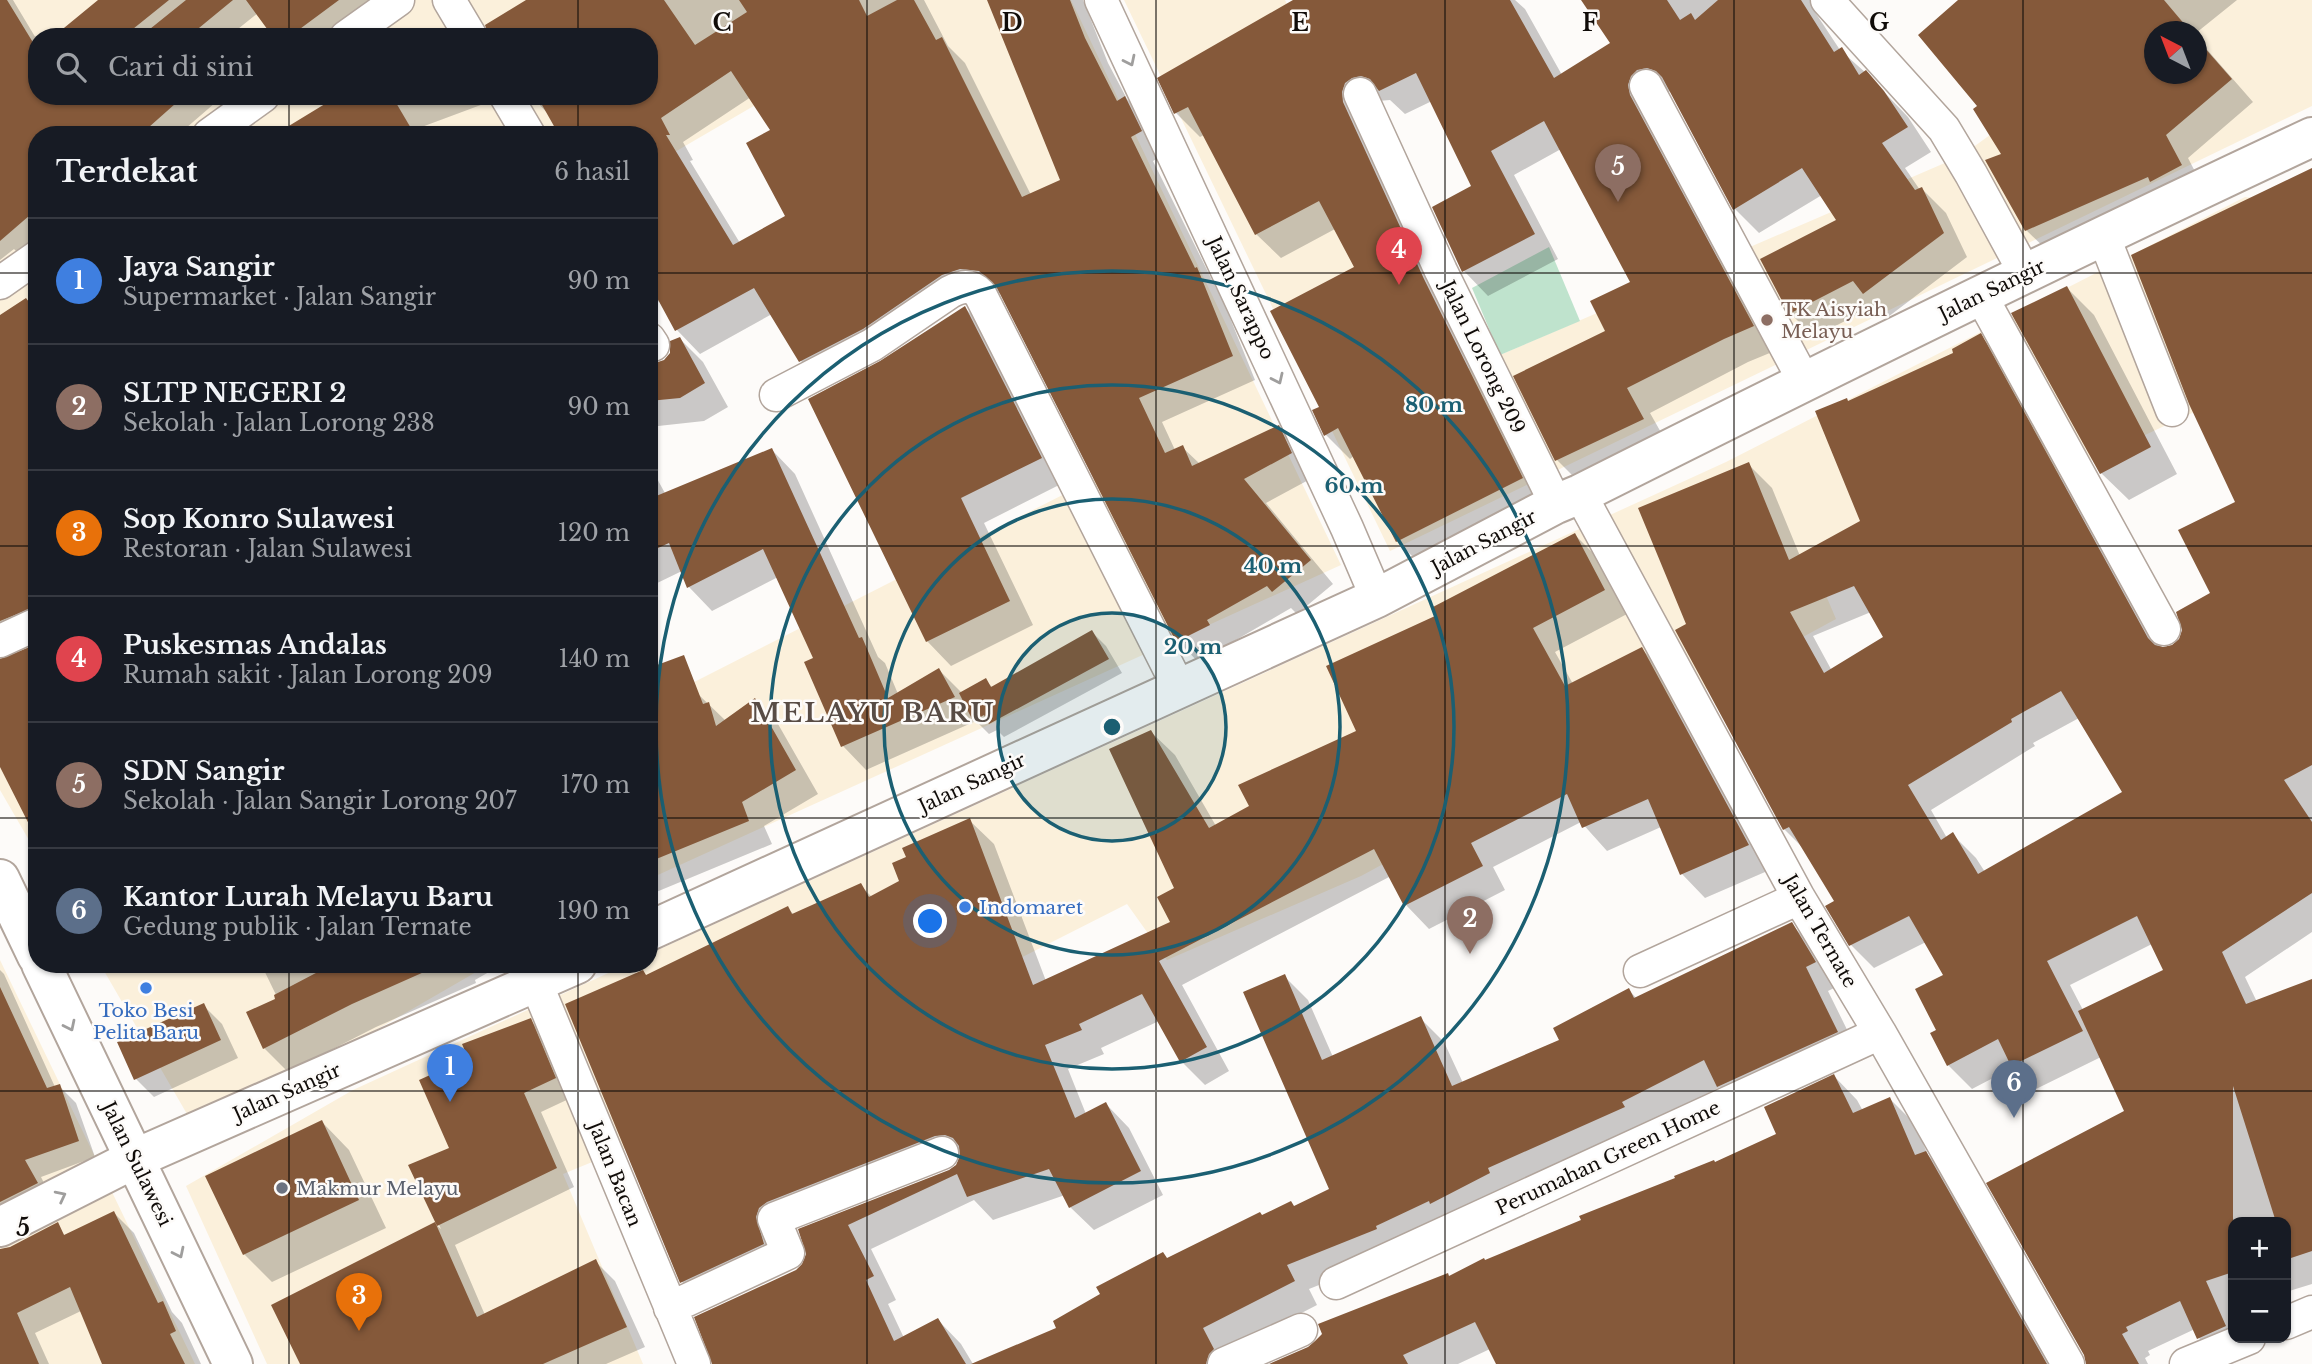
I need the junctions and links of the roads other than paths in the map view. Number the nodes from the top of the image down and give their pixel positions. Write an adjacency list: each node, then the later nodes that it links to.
1 (398, 0): 5 (street)
2 (449, 0): 6 (street)
3 (1101, 0): 23 (street, Jalan Sarappo, one-way to 23)
4 (1827, 0): 16 (street)
5 (359, 28)
6 (466, 28)
7 (1646, 86): 19 (street)
8 (1360, 94): 22 (street, Jalan Lorong 209)
9 (251, 105): 11 (street)
10 (511, 105): 12 (street)
11 (221, 126)
12 (523, 126)
13 (2312, 137): 14 (street, Jalan Sangir)
14 (2103, 235): 16 (street, Jalan Sangir); 21 (street)
15 (28, 263): 17 (street)
16 (2026, 275): 18 (street, Jalan Sangir)
17 (0, 283)
18 (1981, 296): 19 (street, Jalan Sangir); 25 (street)
19 (1804, 381): 22 (street, Jalan Sangir)
20 (776, 395): 27 (street)
21 (2172, 410)
22 (1568, 499): 23 (street, Jalan Sangir); 29 (street, Jalan Ternate)
23 (1377, 598): 27 (street, Jalan Sangir)
24 (28, 628): 26 (street)
25 (2164, 629)
26 (0, 641)
27 (1179, 688): 30 (street, Jalan Sangir)
28 (0, 879): 31 (street)
29 (1799, 898): 32 (street); 36 (street, Jalan Ternate)
30 (658, 927)
31 (28, 937)
32 (1640, 971)
33 (45, 973): 38 (street, Jalan Sulawesi, one-way to 38)
34 (558, 973): 35 (street, Jalan Sangir)
35 (536, 983): 38 (street, Jalan Sangir); 41 (street, Jalan Bacan)
36 (1880, 1033): 40 (street, Perumahan Green Home); 49 (street, Jalan Ternate)
37 (942, 1153): 41 (street)
38 (134, 1159): 39 (street, Jalan Sangir, one-way to 38); 46 (street, Jalan Sulawesi, one-way to 46)
39 (0, 1227)
40 (1336, 1283)
41 (670, 1308): 47 (street, Jalan Bacan)
42 (2312, 1312): 43 (street)
43 (2291, 1321)
44 (1301, 1330): 48 (street)
45 (2237, 1343): 50 (street)
46 (233, 1364)
47 (694, 1364)
48 (1224, 1364)
49 (2068, 1364)
50 (2186, 1364)

